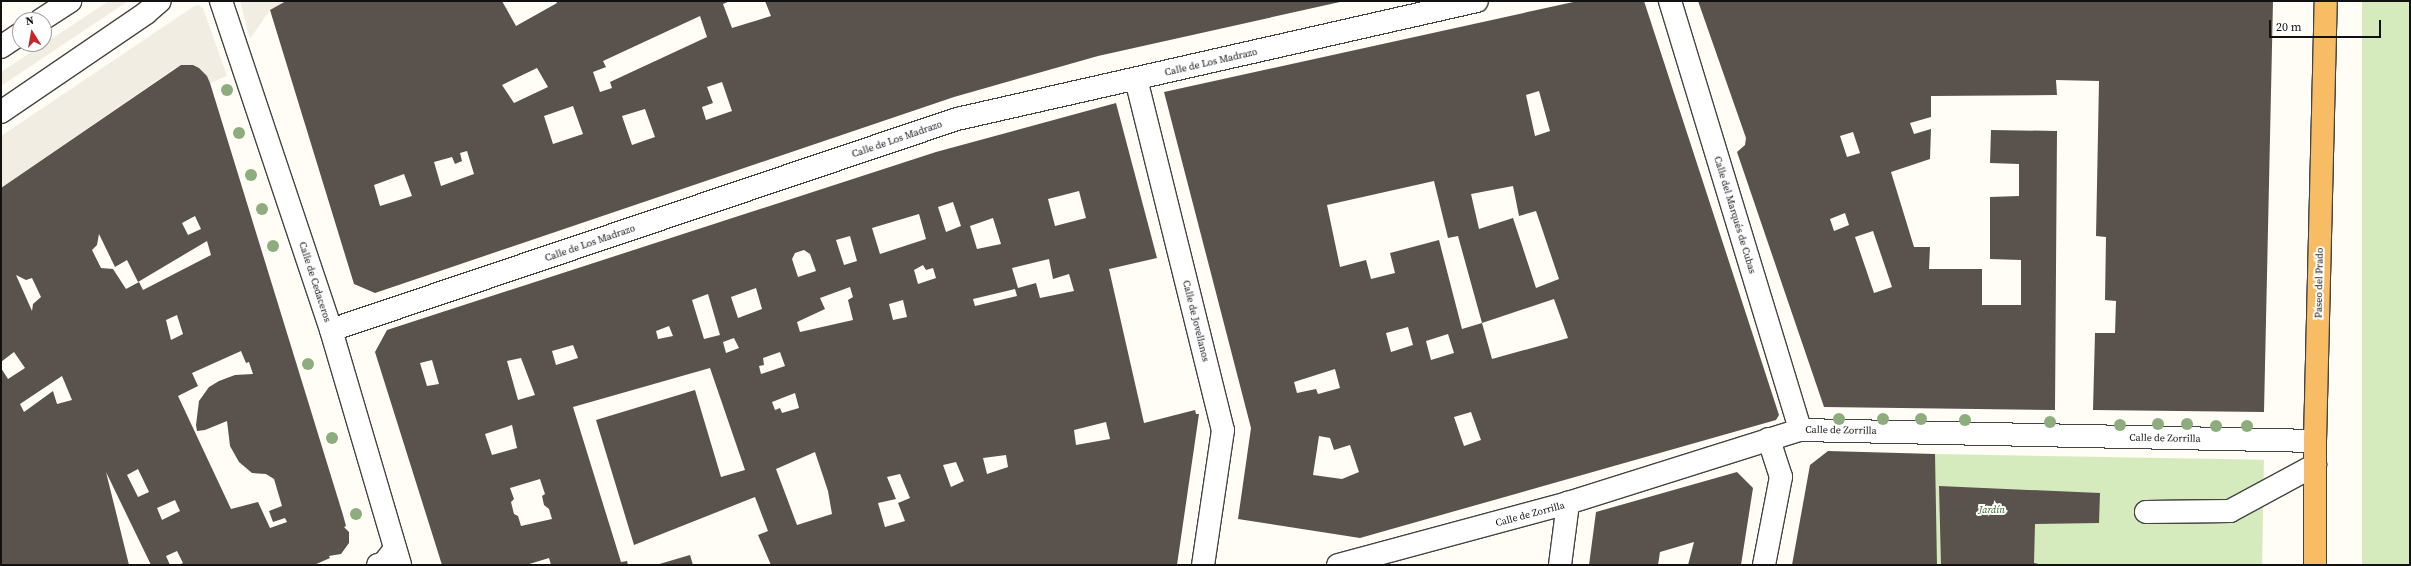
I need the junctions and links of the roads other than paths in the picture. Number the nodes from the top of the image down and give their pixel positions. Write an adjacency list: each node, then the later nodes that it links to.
1 (70, 1): 8 (street)
2 (160, 1): 12 (street)
3 (221, 1): 13 (street, Calle de Cedaceros)
4 (1477, 1): 7 (street, Calle de Los Madrazo)
5 (1670, 1): 14 (street, Calle del Marqués de Cubas)
6 (2326, 1): 16 (highway, Paseo del Prado)
7 (1447, 4): 11 (street, Calle de Los Madrazo)
8 (52, 13)
9 (12, 39): 10 (street)
10 (1, 47)
11 (1136, 79): 13 (street, Calle de Los Madrazo); 22 (street, Calle de Jovellanos)
12 (1, 112)
13 (331, 330): 20 (street, Calle de Cedaceros)
14 (1800, 430): 15 (street, Calle de Zorrilla); 16 (street, Calle de Zorrilla)
15 (1769, 440): 18 (street, Calle de Zorrilla); 25 (street)
16 (2315, 441): 17 (highway, Paseo del Prado)
17 (2315, 465): 19 (street); 26 (highway, Paseo del Prado)
18 (1568, 503): 23 (street, Calle de Zorrilla); 24 (street)
19 (2146, 512)
20 (398, 557): 21 (street)
21 (378, 565)
22 (1203, 565)
23 (1338, 565)
24 (1560, 565)
25 (1764, 565)
26 (2315, 565)

